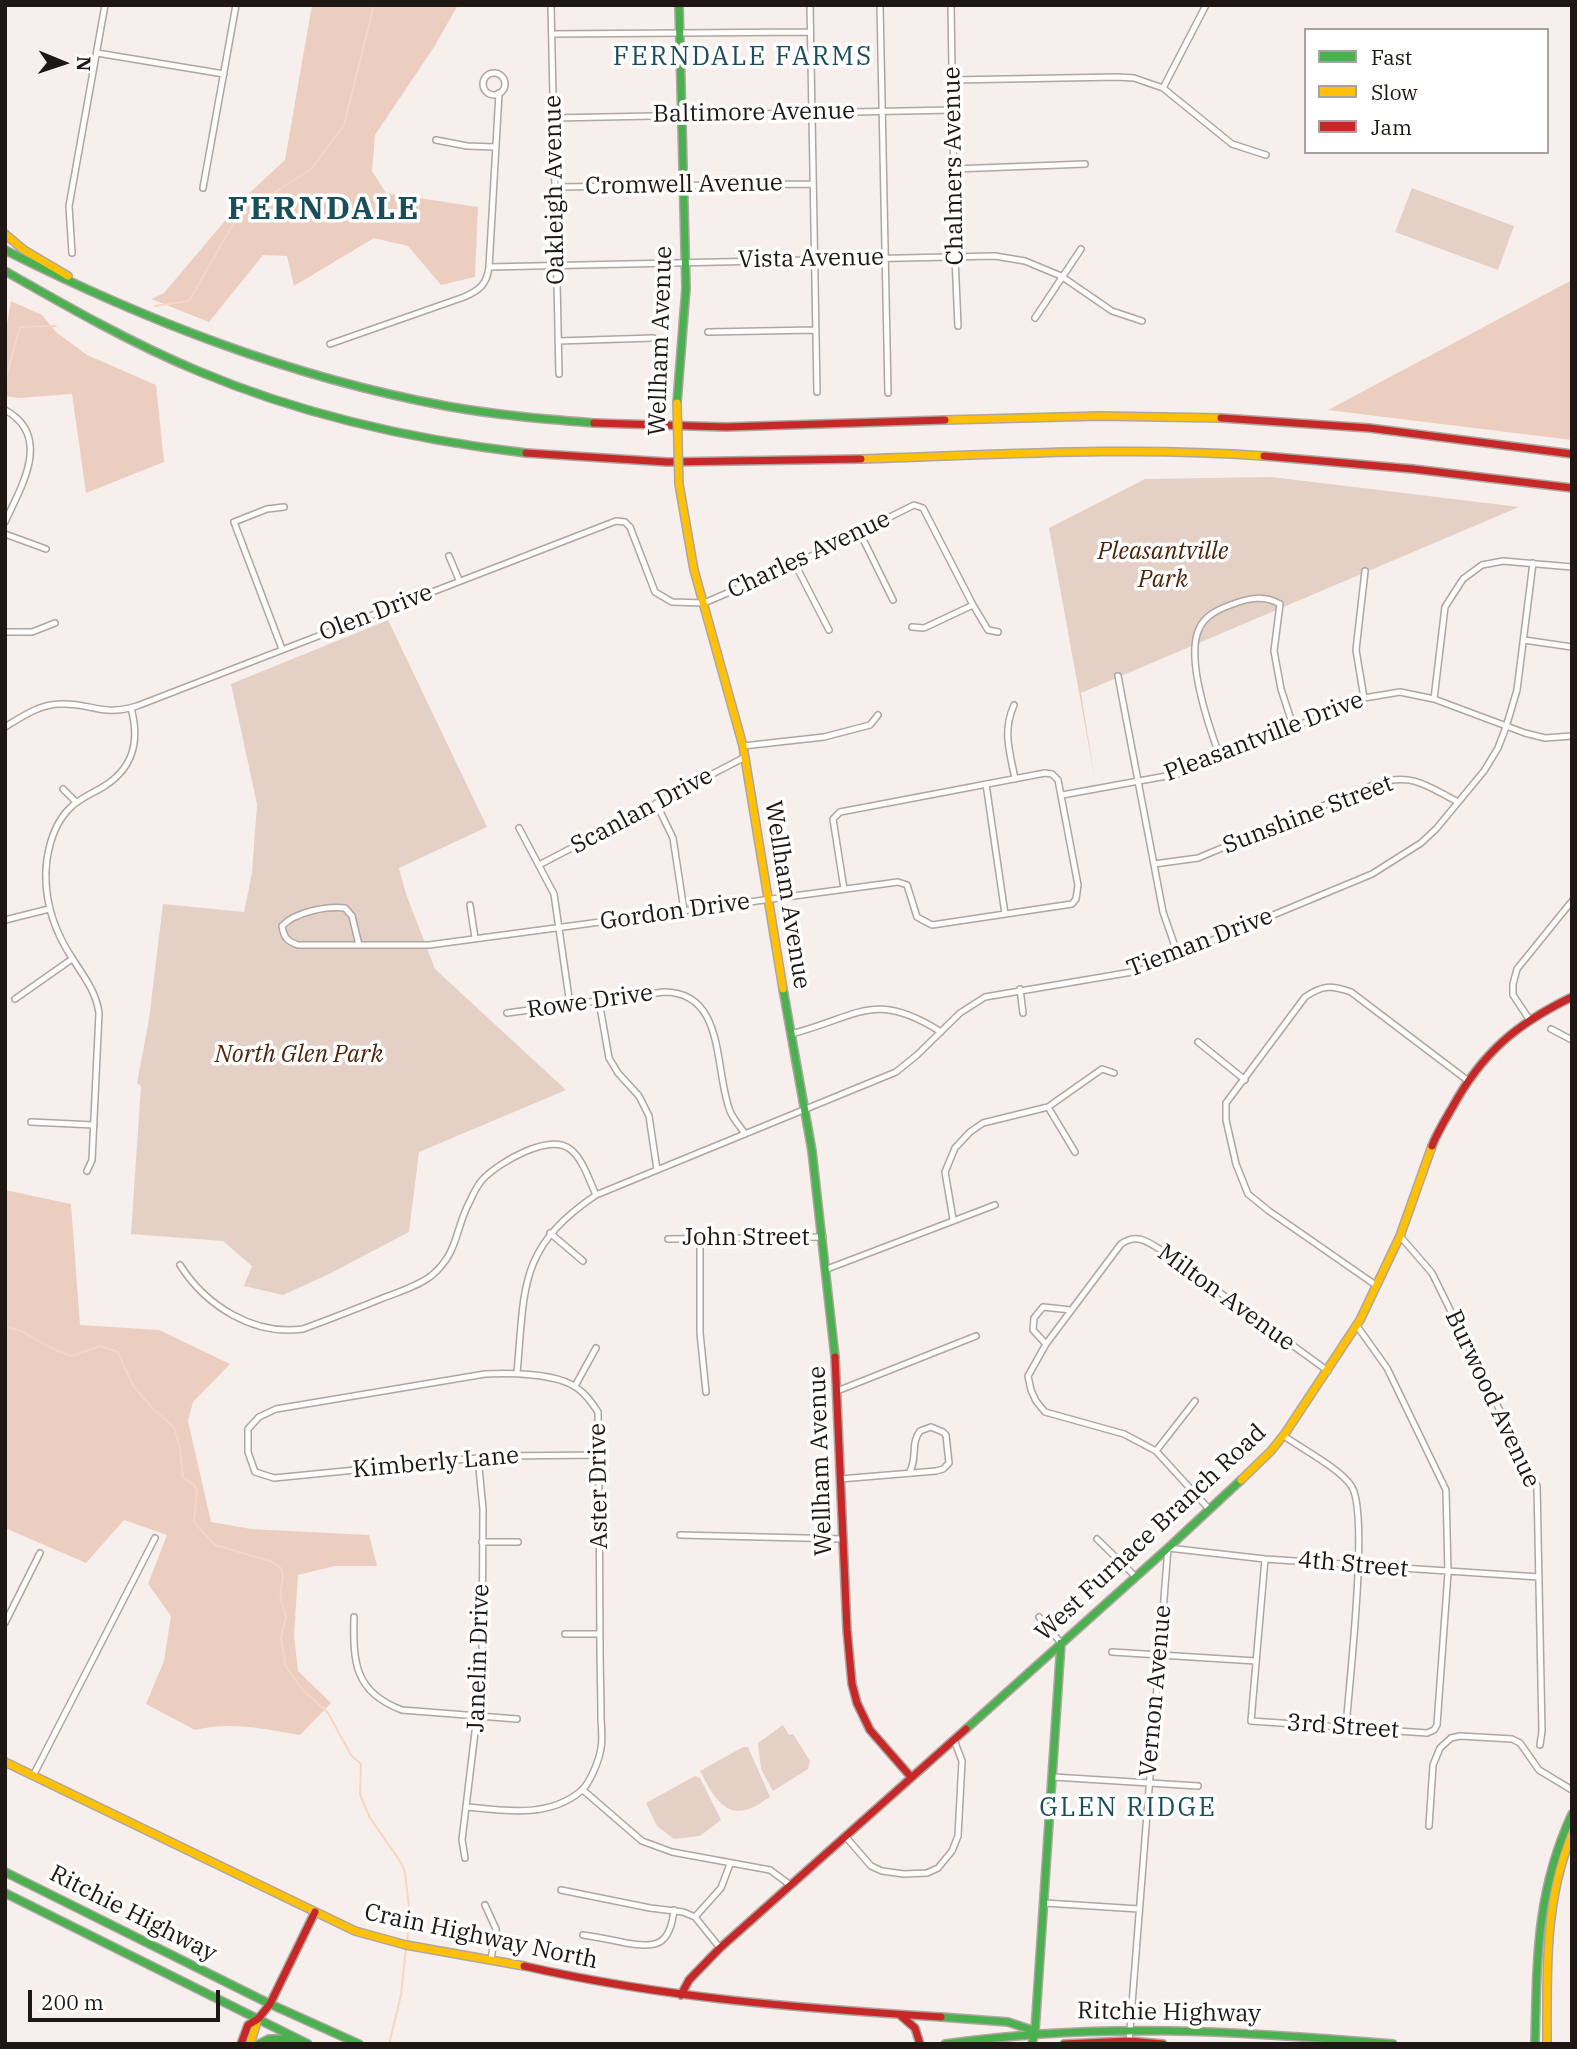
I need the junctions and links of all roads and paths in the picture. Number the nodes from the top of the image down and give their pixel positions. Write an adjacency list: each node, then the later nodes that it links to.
1 (105, 5): 12 (street)
2 (236, 5): 13 (street)
3 (551, 5): 11 (street, Oakleigh Avenue)
4 (679, 5): 9 (main road, Wellham Avenue)
5 (810, 5): 10 (street)
6 (880, 5): 19 (street)
7 (951, 5): 14 (street, Chalmers Avenue)
8 (1206, 5): 15 (street)
9 (680, 32): 10 (street); 11 (street); 20 (main road, Wellham Avenue)
10 (810, 32): 18 (street)
11 (552, 34): 21 (street, Oakleigh Avenue)
12 (97, 52): 13 (street); 34 (street)
13 (224, 74): 30 (street)
14 (953, 80): 15 (street); 17 (street, Chalmers Avenue)
15 (1163, 88): 24 (street)
16 (499, 93): 16 (street); 23 (street)
17 (953, 110): 19 (street, Baltimore Avenue); 26 (street, Chalmers Avenue)
18 (811, 111): 19 (street, Baltimore Avenue); 20 (street, Baltimore Avenue); 27 (street)
19 (882, 111): 35 (street)
20 (682, 115): 21 (street, Baltimore Avenue); 28 (main road, Wellham Avenue)
21 (554, 118): 29 (street, Oakleigh Avenue)
22 (436, 140): 23 (street)
23 (495, 147): 40 (street)
24 (1266, 155)
25 (1085, 164): 26 (street)
26 (954, 169): 36 (street, Chalmers Avenue)
27 (813, 184): 28 (street, Cromwell Avenue); 37 (street)
28 (683, 185): 29 (street, Cromwell Avenue); 38 (main road, Wellham Avenue)
29 (555, 187): 39 (street, Oakleigh Avenue)
30 (203, 188)
31 (5, 234): 43 (main road)
32 (1081, 249): 42 (street)
33 (5, 250): 43 (main road)
34 (72, 253)
35 (885, 258): 36 (street, Vista Avenue); 37 (street, Vista Avenue); 54 (street)
36 (955, 258): 42 (street, Vista Avenue); 46 (street, Chalmers Avenue)
37 (814, 260): 38 (street, Vista Avenue); 47 (street)
38 (685, 261): 39 (street, Vista Avenue); 70 (main road, Wellham Avenue, bridge)
39 (557, 264): 40 (street, Vista Avenue); 50 (street, Oakleigh Avenue)
40 (489, 267): 51 (street)
41 (5, 272): 57 (main road)
42 (1061, 276): 44 (street); 45 (street, Vista Avenue)
43 (94, 295): 56 (main road)
44 (1035, 318)
45 (1142, 321)
46 (958, 326)
47 (816, 330): 48 (street); 53 (street)
48 (708, 332)
49 (653, 338): 50 (street)
50 (558, 341): 52 (street, Oakleigh Avenue)
51 (330, 344)
52 (559, 374)
53 (817, 392)
54 (888, 393)
55 (5, 410): 59 (street)
56 (1572, 454)
57 (1572, 488)
58 (284, 507): 79 (street)
59 (5, 522)
60 (860, 533): 65 (street, Charles Avenue); 69 (street); 71 (street, Charles Avenue)
61 (5, 534): 62 (street)
62 (46, 548)
63 (449, 556): 68 (street)
64 (1533, 563): 66 (street); 77 (street, Tieman Drive); 82 (street)
65 (795, 564): 70 (street, Charles Avenue); 74 (street)
66 (1572, 568)
67 (1365, 571): 81 (street)
68 (459, 580): 70 (street, Olen Drive); 79 (street, Olen Drive)
69 (893, 600)
70 (704, 603): 90 (main road, Wellham Avenue)
71 (973, 606): 73 (street); 76 (street)
72 (55, 623): 75 (street)
73 (912, 627)
74 (829, 630)
75 (5, 632)
76 (998, 632)
77 (1524, 640): 78 (street); 88 (street, Tieman Drive)
78 (1572, 647)
79 (282, 649): 84 (street, Olen Drive)
80 (1118, 676): 94 (street)
81 (1364, 698): 82 (street, Pleasantville Drive); 86 (street, Pleasantville Drive)
82 (1434, 699): 88 (street, Pleasantville Drive)
83 (1014, 705): 93 (street)
84 (131, 708): 87 (street, Olen Drive); 98 (street)
85 (878, 715): 90 (street)
86 (1293, 726): 92 (street, Pleasantville Drive); 92 (street)
87 (5, 727)
88 (1506, 727): 89 (street, Pleasantville Drive); 99 (street, Tieman Drive)
89 (1572, 736)
90 (743, 746): 91 (main road, Wellham Avenue)
91 (745, 757): 100 (street, Scanlan Drive); 105 (main road, Wellham Avenue)
92 (1220, 757): 94 (street, Pleasantville Drive)
93 (1015, 779): 95 (street); 97 (street)
94 (1137, 782): 97 (street, Pleasantville Drive); 102 (street)
95 (986, 785): 104 (street); 110 (street)
96 (63, 789): 98 (street)
97 (1062, 795): 110 (street, Gordon Drive)
98 (76, 802): 108 (street)
99 (1458, 802): 102 (street, Sunshine Street); 115 (street, Tieman Drive)
100 (656, 803): 103 (street, Scanlan Drive); 109 (street)
101 (519, 828): 103 (street)
102 (1154, 864): 115 (street)
103 (539, 865): 112 (street)
104 (845, 889): 105 (street, Gordon Drive); 110 (street, Gordon Drive)
105 (766, 899): 109 (street, Gordon Drive); 127 (main road, Wellham Avenue)
106 (1572, 901): 124 (street)
107 (470, 905): 113 (street)
108 (49, 909): 111 (street); 116 (street)
109 (684, 910): 112 (street, Gordon Drive)
110 (1005, 914)
111 (5, 920)
112 (560, 928): 113 (street, Gordon Drive); 121 (street)
113 (475, 938): 114 (street, Gordon Drive)
114 (359, 945): 114 (street, Gordon Drive)
115 (1178, 955): 117 (street, Tieman Drive)
116 (72, 960): 119 (street); 136 (street)
117 (1020, 989): 123 (street); 126 (street, Tieman Drive)
118 (1572, 997): 124 (main road, West Furnace Branch Road)
119 (15, 999)
120 (599, 1001): 121 (street, Rowe Drive); 137 (street, Rowe Drive); 139 (street)
121 (569, 1005): 122 (street, Rowe Drive)
122 (507, 1013)
123 (1023, 1013)
124 (1529, 1019): 132 (main road, West Furnace Branch Road)
125 (1551, 1029): 128 (street)
126 (941, 1032): 127 (street); 134 (street, Tieman Drive)
127 (791, 1034): 134 (main road, Wellham Avenue)
128 (1572, 1040)
129 (1198, 1042): 131 (street)
130 (1114, 1073): 133 (street)
131 (1245, 1080): 132 (street); 152 (street)
132 (1467, 1080): 145 (main road, West Furnace Branch Road)
133 (1048, 1107): 138 (street); 143 (street)
134 (805, 1110): 137 (street, Tieman Drive); 146 (main road, Wellham Avenue)
135 (31, 1122): 136 (street)
136 (94, 1125): 140 (street)
137 (746, 1133): 139 (street, Tieman Drive)
138 (1075, 1152)
139 (657, 1170): 141 (street, Tieman Drive)
140 (87, 1171)
141 (596, 1195): 144 (street, Tieman Drive); 150 (street)
142 (995, 1205): 143 (street)
143 (953, 1219): 151 (street)
144 (550, 1233): 149 (street); 159 (street, Tieman Drive)
145 (1400, 1236): 152 (main road, West Furnace Branch Road); 183 (street, Burwood Avenue)
146 (823, 1237): 147 (street, John Street); 151 (main road, Wellham Avenue)
147 (700, 1238): 148 (street, John Street); 162 (street)
148 (668, 1239)
149 (583, 1261)
150 (180, 1265)
151 (827, 1269): 161 (main road, Wellham Avenue)
152 (1377, 1286): 154 (main road, West Furnace Branch Road)
153 (1071, 1310): 156 (street); 156 (street); 158 (street, Milton Avenue)
154 (1357, 1326): 158 (main road, West Furnace Branch Road); 181 (street)
155 (976, 1336): 161 (street)
156 (1046, 1344): 165 (street)
157 (596, 1348): 160 (street)
158 (1328, 1370): 164 (main road, West Furnace Branch Road)
159 (517, 1373): 160 (street); 167 (street, Kimberly Lane)
160 (575, 1386): 166 (street, Aster Drive)
161 (837, 1391): 169 (main road, Wellham Avenue)
162 (706, 1392)
163 (1195, 1401): 165 (street)
164 (1284, 1436): 170 (main road, West Furnace Branch Road); 180 (street)
165 (1156, 1451): 170 (street)
166 (599, 1455): 167 (street, Kimberly Lane); 188 (street, Aster Drive)
167 (478, 1458): 175 (street, Janelin Drive)
168 (909, 1473): 168 (street); 169 (street)
169 (840, 1479): 173 (main road, Wellham Avenue)
170 (1209, 1509): 177 (main road, West Furnace Branch Road)
171 (680, 1535): 173 (street)
172 (155, 1538): 199 (street)
173 (843, 1539): 201 (main road, Wellham Avenue)
174 (1097, 1539): 182 (street)
175 (482, 1542): 176 (street); 193 (street, Janelin Drive)
176 (519, 1542)
177 (1168, 1548): 179 (street, 4th Street); 182 (main road, West Furnace Branch Road); 191 (street, Vernon Avenue)
178 (40, 1553): 186 (street)
179 (1265, 1559): 180 (street, 4th Street); 192 (street)
180 (1358, 1566): 181 (street, 4th Street); 195 (street)
181 (1448, 1573): 183 (street, 4th Street); 195 (street, 3rd Street)
182 (1135, 1576): 189 (main road, West Furnace Branch Road)
183 (1539, 1577): 197 (street, Burwood Avenue)
184 (354, 1617): 193 (street)
185 (1039, 1617): 189 (street)
186 (5, 1623)
187 (565, 1634): 188 (street)
188 (600, 1634): 204 (street, Aster Drive)
189 (1061, 1643): 196 (main road, West Furnace Branch Road); 200 (main road)
190 (1112, 1652): 191 (street)
191 (1159, 1655): 192 (street); 202 (street, Vernon Avenue)
192 (1256, 1661): 195 (street, 3rd Street)
193 (479, 1716): 194 (street); 206 (street, Janelin Drive)
194 (517, 1719)
195 (1346, 1727)
196 (954, 1740): 201 (main road, West Furnace Branch Road); 210 (street)
197 (1539, 1745)
198 (5, 1762): 199 (main road, Crain Highway North)
199 (34, 1774): 221 (main road, Crain Highway North)
200 (1053, 1776): 202 (street); 217 (main road)
201 (911, 1777): 210 (main road, West Furnace Branch Road)
202 (1149, 1783): 203 (street); 219 (street, Vernon Avenue)
203 (1198, 1786)
204 (583, 1790): 206 (street); 212 (street)
205 (1572, 1790): 208 (street)
206 (468, 1807): 211 (street, Janelin Drive)
207 (1572, 1814): 245 (main road)
208 (1429, 1826)
209 (1572, 1834): 246 (main road)
210 (845, 1836): 214 (main road, West Furnace Branch Road)
211 (465, 1858)
212 (730, 1864): 214 (street); 222 (street)
213 (5, 1872): 227 (main road, Ritchie Highway)
214 (789, 1884): 224 (main road, West Furnace Branch Road)
215 (561, 1891): 220 (street)
216 (5, 1893): 229 (main road, Ritchie Highway)
217 (1045, 1903): 219 (street); 231 (main road)
218 (485, 1905): 225 (street)
219 (1139, 1909): 230 (street, Vernon Avenue)
220 (674, 1910): 222 (street); 223 (street)
221 (315, 1912): 225 (main road, Crain Highway North); 227 (main road)
222 (695, 1917): 224 (street)
223 (583, 1935)
224 (720, 1948): 226 (main road, West Furnace Branch Road)
225 (491, 1959): 226 (main road, Crain Highway North)
226 (681, 1995): 228 (main road, Crain Highway North)
227 (270, 2004): 229 (main road); 238 (main road, Ritchie Highway)
228 (900, 2015): 231 (main road, Crain Highway North); 239 (main road)
229 (258, 2019): 232 (main road, Ritchie Highway); 234 (main road); 235 (main road)
230 (1130, 2028): 231 (main road, Ritchie Highway); 233 (street, Vernon Avenue); 244 (main road, Ritchie Highway)
231 (1035, 2031): 240 (main road, Ritchie Highway); 241 (main road)
232 (297, 2039): 236 (main road); 237 (main road, Ritchie Highway)
233 (1129, 2042): 242 (main road, Ritchie Highway); 243 (main road, Ritchie Highway)
234 (241, 2044)
235 (250, 2044)
236 (259, 2044)
237 (308, 2044)
238 (359, 2044)
239 (920, 2044)
240 (945, 2044)
241 (1032, 2044)
242 (1064, 2044)
243 (1163, 2044)
244 (1393, 2044)
245 (1535, 2044)
246 (1547, 2044)

